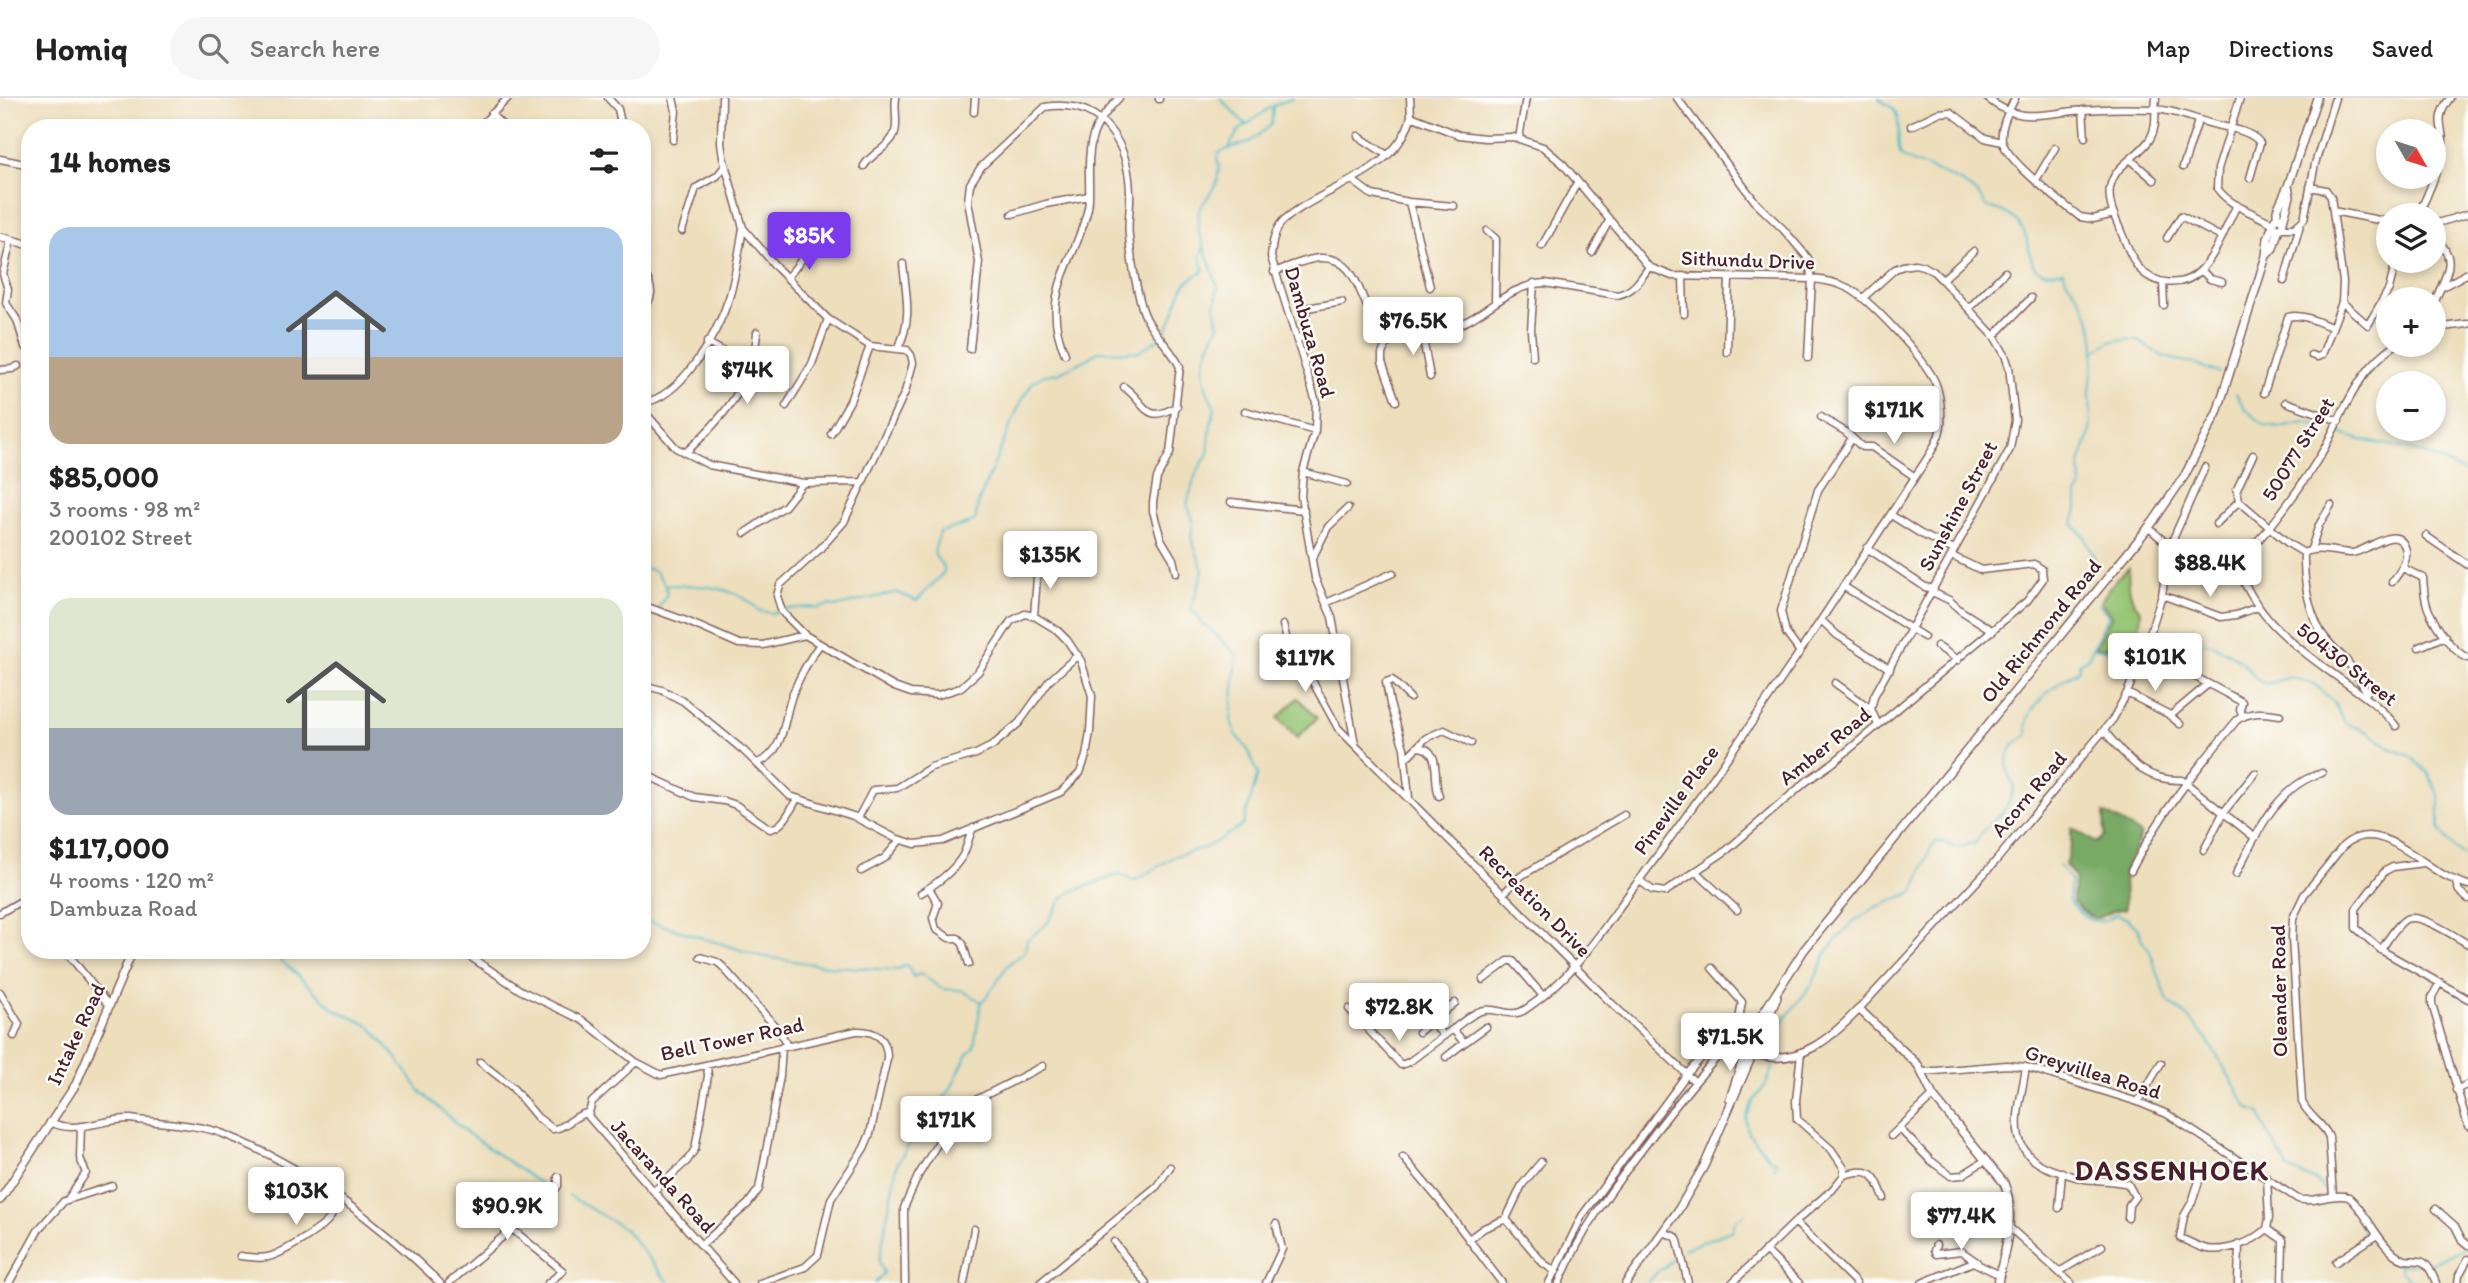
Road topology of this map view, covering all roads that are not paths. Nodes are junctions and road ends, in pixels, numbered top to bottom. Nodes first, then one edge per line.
1 (508, 98) edge
2 (608, 98) edge
3 (674, 98) edge
4 (722, 98) edge
5 (896, 98) edge
6 (975, 98) edge
7 (1119, 98) edge
8 (1410, 98) edge
9 (1526, 98) edge
10 (1677, 98) edge
11 (1987, 98) edge
12 (2015, 98) edge
13 (2156, 98) edge
14 (2240, 98) edge
15 (2318, 98) edge
16 (2335, 98) edge
17 (2450, 98) edge
18 (2154, 109) junction
19 (2009, 110) junction
20 (2083, 110) junction
21 (974, 112) dead end
22 (1104, 113) junction
23 (491, 114) junction
24 (1412, 116) junction
25 (486, 119) edge
26 (496, 119) edge
27 (620, 119) edge
28 (2198, 121) junction
29 (1911, 126) dead end
30 (2231, 128) junction
31 (1358, 136) dead end
32 (2085, 137) dead end
33 (1519, 138) junction
34 (673, 140) dead end
35 (2002, 142) junction
36 (2054, 148) dead end
37 (1387, 155) junction
38 (0, 159) edge
39 (2130, 159) junction
40 (21, 163) edge
41 (725, 166) junction
42 (864, 166) dead end
43 (2183, 167) dead end
44 (2250, 178) dead end
45 (1352, 180) junction
46 (2036, 180) junction
47 (2154, 180) dead end
48 (1577, 183) junction
49 (2310, 187) junction
50 (1089, 196) junction
51 (1409, 202) junction
52 (2423, 203) edge
53 (2237, 205) junction
54 (1454, 206) dead end
55 (2333, 211) junction
56 (1012, 214) dead end
57 (2114, 214) junction
58 (2468, 214) edge
59 (2376, 219) edge
60 (2446, 220) edge
61 (1609, 221) junction
62 (2278, 223) junction
63 (2297, 227) junction
64 (743, 228) junction
65 (682, 231) dead end
66 (1487, 231) dead end
67 (0, 237) edge
68 (2221, 237) junction
69 (2167, 238) dead end
70 (11, 240) junction
71 (21, 243) edge
72 (1542, 246) dead end
73 (810, 249) dead end
74 (1974, 251) dead end
75 (1592, 252) dead end
76 (2446, 253) edge
77 (903, 264) dead end
78 (1649, 267) junction
79 (2201, 270) junction
80 (1274, 272) junction
81 (2005, 272) dead end
82 (2393, 273) edge
83 (2468, 274) edge
84 (2, 276) edge
85 (1683, 276) junction
86 (787, 278) junction
87 (1728, 278) junction
88 (1812, 279) junction
89 (1942, 280) junction
90 (2284, 281) dead end
91 (2163, 282) junction
92 (2222, 282) dead end
93 (1534, 284) junction
94 (1430, 287) dead end
95 (2442, 287) joint
96 (1863, 298) junction
97 (2031, 298) dead end
98 (1342, 302) dead end
99 (1495, 302) junction
100 (2342, 302) junction
101 (2164, 305) dead end
102 (1969, 308) junction
103 (1684, 314) dead end
104 (828, 320) junction
105 (2468, 324) edge
106 (2446, 326) edge
107 (2331, 327) junction
108 (757, 332) dead end
109 (1422, 333) junction
110 (21, 334) edge
111 (1391, 334) junction
112 (1994, 336) junction
113 (1297, 340) junction
114 (708, 342) junction
115 (870, 346) junction
116 (898, 348) junction
117 (970, 349) dead end
118 (1727, 352) dead end
119 (1065, 354) dead end
120 (2311, 355) dead end
121 (1532, 357) dead end
122 (2383, 357) edge
123 (1808, 358) dead end
124 (18, 366) dead end
125 (749, 367) junction
126 (0, 370) edge
127 (1430, 377) dead end
128 (1124, 387) dead end
129 (2264, 393) dead end
130 (651, 401) edge
131 (1396, 401) dead end
132 (2286, 402) dead end
133 (786, 406) dead end
134 (1177, 406) junction
135 (1245, 411) dead end
136 (1821, 417) dead end
137 (651, 420) edge
138 (2339, 421) junction
139 (1315, 431) junction
140 (831, 434) dead end
141 (1852, 438) junction
142 (685, 453) junction
143 (2253, 455) dead end
144 (2204, 467) dead end
145 (1303, 472) junction
146 (1915, 477) junction
147 (862, 482) junction
148 (803, 484) junction
149 (1347, 484) dead end
150 (2239, 501) junction
151 (1231, 502) dead end
152 (2332, 505) dead end
153 (1348, 508) dead end
154 (1304, 510) junction
155 (1891, 515) junction
156 (2216, 524) dead end
157 (2148, 527) junction
158 (2269, 527) junction
159 (745, 533) dead end
160 (2426, 536) dead end
161 (2170, 547) junction
162 (1867, 548) junction
163 (2311, 549) junction
164 (1953, 553) junction
165 (2304, 553) junction
166 (2234, 558) junction
167 (1312, 563) junction
168 (1038, 564) dead end
169 (2468, 565) edge
170 (2403, 568) junction
171 (1176, 573) dead end
172 (1393, 573) dead end
173 (2392, 582) dead end
174 (1843, 586) junction
175 (1933, 590) junction
176 (2162, 595) junction
177 (1326, 603) junction
178 (2258, 607) junction
179 (651, 609) edge
180 (1034, 615) junction
181 (1821, 620) junction
182 (1283, 625) dead end
183 (1912, 629) junction
184 (1993, 631) junction
185 (805, 635) junction
186 (2445, 636) junction
187 (1924, 637) dead end
188 (820, 644) junction
189 (1937, 646) dead end
190 (2419, 647) dead end
191 (1800, 652) junction
192 (1078, 655) junction
193 (2468, 658) edge
194 (1958, 660) junction
195 (1890, 669) junction
196 (2190, 674) dead end
197 (1835, 683) dead end
198 (2207, 685) junction
199 (651, 687) edge
200 (2127, 693) junction
201 (2366, 693) junction
202 (1410, 698) dead end
203 (1871, 709) junction
204 (2280, 715) dead end
205 (2170, 716) junction
206 (2243, 717) junction
207 (2180, 724) dead end
208 (1878, 725) junction
209 (2396, 726) dead end
210 (2104, 731) junction
211 (1471, 743) dead end
212 (1355, 744) junction
213 (1417, 747) junction
214 (1405, 759) junction
215 (757, 763) junction
216 (2255, 773) dead end
217 (2322, 773) dead end
218 (651, 777) edge
219 (2186, 784) junction
220 (1439, 796) dead end
221 (797, 799) junction
222 (1409, 800) junction
223 (2222, 813) junction
224 (1624, 815) dead end
225 (858, 818) junction
226 (974, 828) junction
227 (2255, 838) junction
228 (900, 839) junction
229 (2204, 850) dead end
230 (2423, 863) junction
231 (861, 871) dead end
232 (1695, 871) junction
233 (2131, 871) dead end
234 (2236, 874) dead end
235 (1639, 880) junction
236 (2455, 880) junction
237 (2468, 885) edge
238 (929, 888) junction
239 (921, 893) dead end
240 (1504, 893) junction
241 (2468, 899) edge
242 (21, 901) edge
243 (1737, 910) dead end
244 (0, 913) edge
245 (2468, 944) edge
246 (2381, 950) junction
247 (700, 957) dead end
248 (72, 959) edge
249 (129, 959) edge
250 (474, 959) edge
251 (969, 964) dead end
252 (1577, 966) junction
253 (1712, 968) dead end
254 (1483, 980) dead end
255 (2440, 982) junction
256 (0, 992) edge
257 (1542, 996) junction
258 (2468, 999) edge
259 (1455, 1003) dead end
260 (109, 1006) junction
261 (1349, 1009) dead end
262 (1859, 1009) junction
263 (1431, 1022) junction
264 (1486, 1027) dead end
265 (1453, 1029) junction
266 (1419, 1032) dead end
267 (14, 1036) dead end
268 (1444, 1036) junction
269 (1736, 1036) junction
270 (1464, 1043) junction
271 (785, 1047) junction
272 (1751, 1048) junction
273 (1801, 1052) junction
274 (1446, 1057) dead end
275 (480, 1062) dead end
276 (636, 1062) junction
277 (2161, 1063) dead end
278 (708, 1065) junction
279 (1043, 1066) dead end
280 (2026, 1067) junction
281 (1923, 1072) junction
282 (1686, 1074) junction
283 (1694, 1081) junction
284 (2468, 1084) edge
285 (2456, 1090) junction
286 (1933, 1096) junction
287 (2138, 1102) junction
288 (587, 1113) junction
289 (50, 1122) junction
290 (81, 1126) junction
291 (2468, 1126) edge
292 (1899, 1128) junction
293 (1891, 1136) dead end
294 (1403, 1157) dead end
295 (1986, 1160) junction
296 (1541, 1162) dead end
297 (1170, 1167) dead end
298 (2062, 1172) junction
299 (1844, 1175) junction
300 (2201, 1175) dead end
301 (558, 1177) dead end
302 (2267, 1178) junction
303 (312, 1179) junction
304 (112, 1186) dead end
305 (654, 1191) junction
306 (467, 1192) dead end
307 (2333, 1196) junction
308 (1884, 1198) dead end
309 (68, 1199) junction
310 (0, 1200) edge
311 (2059, 1208) dead end
312 (2436, 1209) dead end
313 (2128, 1218) dead end
314 (1506, 1219) junction
315 (1795, 1222) junction
316 (1276, 1224) dead end
317 (2008, 1226) junction
318 (513, 1229) junction
319 (974, 1229) dead end
320 (2267, 1229) junction
321 (1662, 1232) junction
322 (2377, 1235) junction
323 (1469, 1239) junction
324 (1114, 1242) dead end
325 (2239, 1244) junction
326 (701, 1245) junction
327 (1936, 1245) dead end
328 (2468, 1245) edge
329 (2102, 1246) dead end
330 (1765, 1250) junction
331 (240, 1256) dead end
332 (2468, 1259) edge
333 (1976, 1262) junction
334 (2336, 1262) dead end
335 (1554, 1271) junction
336 (2059, 1272) junction
337 (1562, 1275) junction
338 (1999, 1279) edge
339 (9, 1283) edge
340 (440, 1283) edge
341 (449, 1283) edge
342 (548, 1283) edge
343 (734, 1283) edge
344 (760, 1283) edge
345 (905, 1283) edge
346 (964, 1283) edge
347 (1040, 1283) edge
348 (1146, 1283) edge
349 (1266, 1283) edge
350 (1502, 1283) edge
351 (1549, 1283) edge
352 (1559, 1283) edge
353 (1626, 1283) edge
354 (1688, 1283) edge
355 (1732, 1283) edge
356 (1799, 1283) edge
357 (1856, 1283) edge
358 (1922, 1283) edge
359 (2071, 1283) edge
360 (2238, 1283) edge
361 (2282, 1283) edge
362 (2436, 1283) edge
363 (2458, 1283) edge

1 - 23 street
2 - 27 street
3 - 34 street
4 - 41 street
5 - 42 street
6 - 21 street
7 - 22 street
8 - 24 street
9 - 33 street
10 - 88 street
11 - 19 street
12 - 19 street
13 - 18 street
14 - 30 street
15 - 62 street, Old Richmond Road
16 - 49 street
17 - 52 street
18 - 20 street
18 - 28 street
18 - 39 street
19 - 20 street
19 - 35 street
20 - 32 street
22 - 50 street
22 - 117 street
22 - 134 street
23 - 25 street
23 - 26 street
24 - 33 street, Sithundu Drive
24 - 37 street, Dambuza Road
28 - 30 street
28 - 43 street
29 - 35 street
30 - 44 street
30 - 53 street
31 - 37 street
33 - 48 street, Sithundu Drive
35 - 46 street
36 - 46 street
37 - 45 street, Dambuza Road
38 - 40 street
39 - 47 street
39 - 57 street
41 - 64 street
41 - 65 street
45 - 51 street
45 - 80 street, Dambuza Road
46 - 57 street
48 - 61 street, Sithundu Drive
48 - 72 street
49 - 55 street
49 - 63 street
50 - 56 street
50 - 119 street
51 - 54 street
51 - 94 street
53 - 62 street
53 - 68 street
55 - 59 street
55 - 100 street
57 - 91 street
58 - 60 street
61 - 75 street
61 - 78 street, Sithundu Drive
62 - 63 street
62 - 157 street, Old Richmond Road
63 - 90 street
64 - 86 street
64 - 114 street
66 - 99 street
67 - 70 street
68 - 69 street
68 - 79 street
70 - 71 street
70 - 84 street
73 - 86 street
74 - 89 street
76 - 95 street
77 - 116 street
78 - 85 street, Sithundu Drive
78 - 93 street
79 - 91 street
79 - 92 street
80 - 111 street
80 - 113 street, Dambuza Road
81 - 102 street
82 - 100 street
83 - 95 street
84 - 110 street
85 - 87 street, Sithundu Drive
85 - 103 street
86 - 104 street
87 - 88 street, Sithundu Drive
87 - 118 street
88 - 96 street, Sithundu Drive
88 - 123 street
89 - 96 street, Sunshine Street
89 - 102 street, Sunshine Street
91 - 101 street
93 - 99 street
93 - 121 street
96 - 146 street, Sithundu Drive
97 - 112 street
98 - 113 street
99 - 109 street
100 - 107 street
102 - 112 street, Sunshine Street
104 - 115 street
104 - 133 street
105 - 106 street
107 - 120 street
107 - 129 street
108 - 125 street
109 - 111 street
109 - 127 street
111 - 131 street
112 - 164 street, Sunshine Street
113 - 139 street, Dambuza Road
114 - 125 street
114 - 130 street
115 - 116 street
115 - 140 street
116 - 147 street
122 - 138 street, 50077 Street
124 - 126 street
125 - 142 street
128 - 134 street
132 - 138 street
134 - 171 street
135 - 139 street
136 - 141 street
137 - 142 street
138 - 158 street, 50077 Street
139 - 145 street, Dambuza Road
141 - 146 street
141 - 191 street
142 - 148 street
143 - 150 street
144 - 161 street, Acorn Road
145 - 149 street
145 - 154 street, Dambuza Road
146 - 155 street, Sithundu Drive
147 - 148 street
147 - 185 street
148 - 159 street
150 - 156 street
150 - 158 street
151 - 154 street
152 - 163 street
153 - 167 street
154 - 167 street, Dambuza Road
155 - 162 street, Sithundu Drive
155 - 164 street
157 - 161 street
157 - 272 street, Old Richmond Road
158 - 165 street
158 - 166 street, 50077 Street
160 - 169 street
161 - 166 street
161 - 176 street, Acorn Road
162 - 174 street, Sithundu Drive
162 - 175 street
163 - 165 street
163 - 170 street
164 - 175 street, Sunshine Street
164 - 184 street, Amber Road
165 - 201 street
166 - 178 street, 50430 Street
167 - 177 street, Dambuza Road
168 - 180 street
170 - 173 street
170 - 186 street
172 - 177 street
174 - 181 street, Sithundu Drive
174 - 183 street
175 - 183 street, Sunshine Street
175 - 184 street
176 - 178 street
176 - 200 street, Acorn Road
177 - 212 street, Dambuza Road
178 - 201 street, 50430 Street
179 - 185 street
180 - 188 street
180 - 192 street
181 - 191 street, Sithundu Drive
181 - 195 street
182 - 212 street, Recreation Drive
183 - 187 street
183 - 195 street, Sunshine Street
184 - 194 street, Amber Road
185 - 188 street
186 - 190 street
186 - 193 street
188 - 215 street
189 - 194 street
191 - 235 street, Pineville Place
192 - 225 street
192 - 226 street
194 - 208 street, Amber Road
195 - 203 street, Sunshine Street
196 - 198 street
197 - 203 street
198 - 205 street
198 - 206 street
199 - 215 street
200 - 205 street
200 - 210 street, Acorn Road
201 - 209 street, 50430 Street
202 - 214 street
203 - 208 street
204 - 206 street
205 - 207 street
206 - 219 street
208 - 232 street, Amber Road
210 - 219 street
210 - 262 street, Acorn Road
211 - 213 street
212 - 222 street, Recreation Drive
213 - 214 street
213 - 220 street
214 - 222 street
215 - 221 street
216 - 223 street
217 - 227 street
218 - 221 street
219 - 223 street
219 - 233 street
221 - 225 street
222 - 240 street, Recreation Drive
223 - 227 street
223 - 229 street
224 - 240 street
225 - 228 street
226 - 228 street
226 - 238 street
227 - 234 street
228 - 231 street
230 - 236 street, Oleander Road
230 - 246 street
230 - 307 street, Oleander Road
232 - 235 street, Amber Road
232 - 243 street
235 - 252 street, Pineville Place
236 - 237 street, Oleander Road
236 - 241 street
238 - 239 street
238 - 251 street
240 - 252 street, Recreation Drive
242 - 244 street
245 - 246 street
246 - 255 street
247 - 271 street
248 - 260 street
249 - 260 street, Intake Road
250 - 276 street, Bell Tower Road
252 - 257 street, Pineville Place
252 - 282 street, Recreation Drive
253 - 269 street
254 - 257 street
255 - 258 street
255 - 285 street
256 - 267 street
257 - 265 street, Pineville Place
259 - 263 street
260 - 289 street, Intake Road
261 - 268 street, Pineville Place
262 - 273 street, Acorn Road
262 - 281 street
263 - 266 street
263 - 268 street
264 - 270 street
265 - 268 street, Pineville Place
265 - 270 street
269 - 272 street
269 - 282 street
270 - 274 street
271 - 278 street, Bell Tower Road
271 - 326 street
271 - 344 street, Bell Tower Road
272 - 273 street, Acorn Road
272 - 283 street
272 - 321 street, Old Richmond Road
273 - 299 street
275 - 288 street
276 - 278 street, Bell Tower Road
276 - 288 street, Jacaranda Road
277 - 287 street
278 - 305 street
279 - 345 street
280 - 281 street, Greyvillea Road
280 - 287 street, Greyvillea Road
280 - 298 street
281 - 286 street
282 - 283 street, Recreation Drive
282 - 335 street
283 - 337 street
284 - 285 street
285 - 291 street
286 - 292 street
286 - 295 street
287 - 302 street, Greyvillea Road
288 - 305 street, Jacaranda Road
289 - 290 street
289 - 310 street, Intake Road
290 - 303 street
290 - 309 street
292 - 293 street
292 - 295 street
294 - 323 street
295 - 317 street
296 - 314 street
297 - 347 street
298 - 311 street
298 - 313 street
299 - 308 street
299 - 315 street
300 - 325 street
301 - 318 street
302 - 307 street, Greyvillea Road
302 - 320 street
303 - 331 street
303 - 340 street
304 - 309 street
305 - 326 street, Jacaranda Road
306 - 318 street
307 - 322 street
309 - 339 street
312 - 328 street
314 - 323 street
314 - 335 street
315 - 330 street
315 - 357 street
316 - 349 street
317 - 336 street
317 - 338 street
318 - 341 street
318 - 342 street
319 - 346 street
320 - 325 street
320 - 361 street
321 - 353 street, Old Richmond Road
321 - 354 street
322 - 334 street
322 - 362 street
323 - 350 street
324 - 348 street
325 - 360 street
326 - 343 street, Jacaranda Road
327 - 333 street
329 - 336 street
330 - 355 street
330 - 356 street
332 - 363 street
333 - 338 street
333 - 358 street
335 - 337 street
335 - 351 street
336 - 359 street
337 - 352 street

